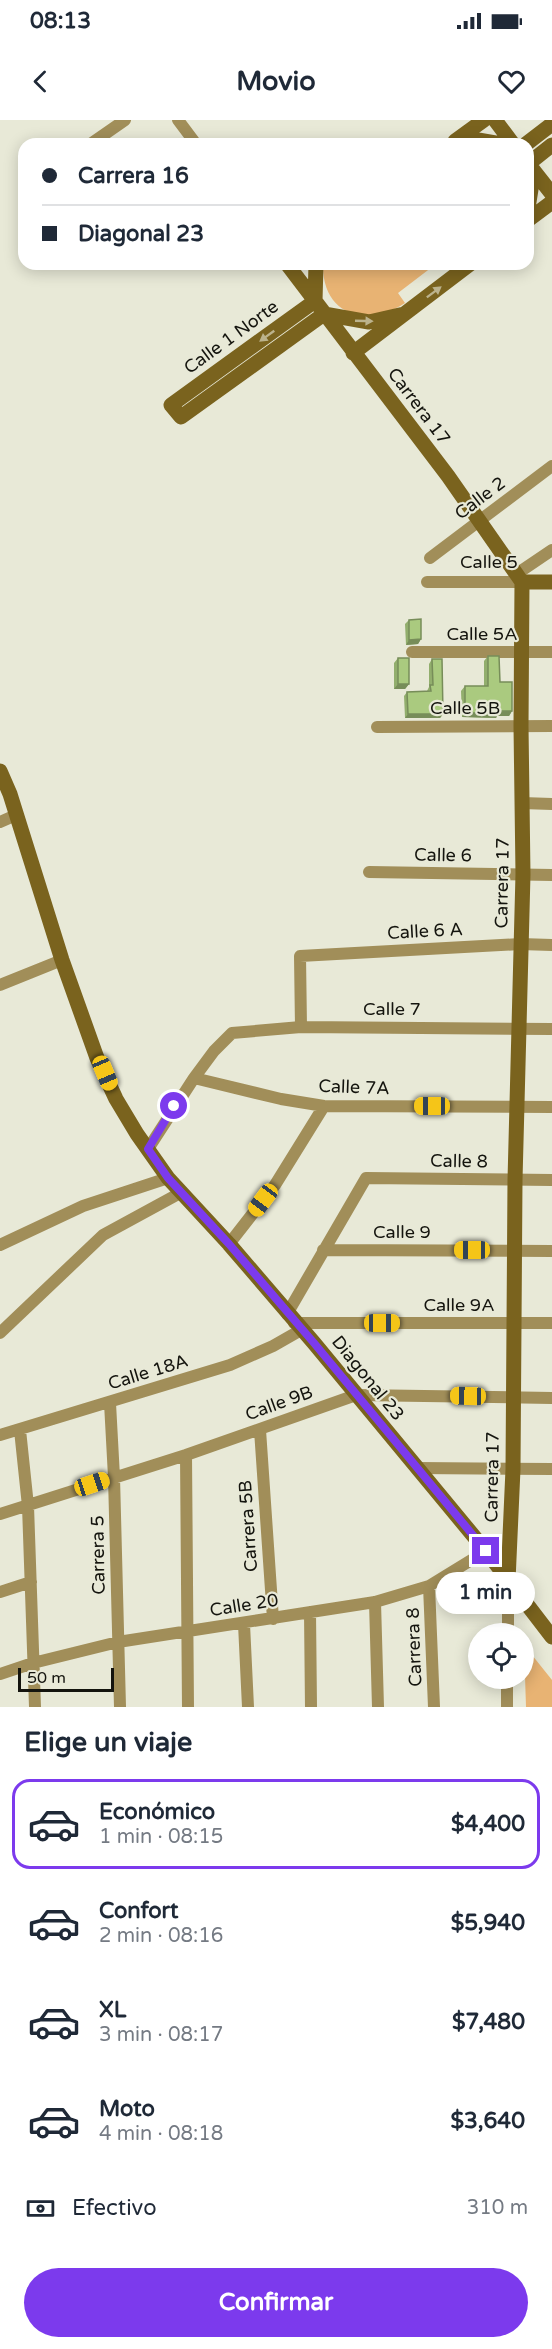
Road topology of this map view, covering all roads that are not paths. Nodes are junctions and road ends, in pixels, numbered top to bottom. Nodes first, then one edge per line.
1 (125, 120) edge
2 (178, 120) edge
3 (484, 120) edge
4 (495, 120) edge
5 (552, 124) edge
6 (99, 138) edge
7 (192, 138) edge
8 (460, 138) edge
9 (508, 138) edge
10 (534, 138) edge
11 (552, 145) edge
12 (534, 158) edge
13 (534, 171) edge
14 (552, 194) edge
15 (552, 202) edge
16 (534, 216) edge
17 (290, 270) edge
18 (316, 270) edge
19 (462, 270) edge
20 (319, 308) junction
21 (404, 314) junction
22 (354, 353) junction
23 (176, 411) dead end
24 (552, 466) edge
25 (480, 520) junction
26 (552, 550) edge
27 (430, 558) dead end
28 (520, 578) junction
29 (427, 582) dead end
30 (552, 582) edge
31 (412, 652) dead end
32 (522, 652) junction
33 (552, 652) edge
34 (521, 726) junction
35 (552, 726) edge
36 (377, 727) dead end
37 (0, 771) edge
38 (522, 803) junction
39 (552, 804) edge
40 (16, 815) junction
41 (0, 822) edge
42 (369, 872) dead end
43 (523, 874) junction
44 (552, 875) edge
45 (520, 944) junction
46 (552, 945) edge
47 (62, 960) junction
48 (0, 985) edge
49 (301, 1027) junction
50 (519, 1028) junction
51 (552, 1029) edge
52 (194, 1078) junction
53 (324, 1106) junction
54 (518, 1107) junction
55 (552, 1107) edge
56 (148, 1149) junction
57 (168, 1178) junction
58 (515, 1180) junction
59 (552, 1180) edge
60 (182, 1192) junction
61 (229, 1244) junction
62 (0, 1245) edge
63 (323, 1250) junction
64 (515, 1250) junction
65 (552, 1251) edge
66 (294, 1322) junction
67 (514, 1323) junction
68 (552, 1323) edge
69 (0, 1333) edge
70 (356, 1395) junction
71 (513, 1397) junction
72 (552, 1398) edge
73 (110, 1403) junction
74 (20, 1430) junction
75 (260, 1430) junction
76 (0, 1436) edge
77 (186, 1455) junction
78 (417, 1468) junction
79 (513, 1469) junction
80 (552, 1469) edge
81 (114, 1477) junction
82 (28, 1506) junction
83 (0, 1514) edge
84 (486, 1551) junction
85 (31, 1581) junction
86 (508, 1581) junction
87 (429, 1586) junction
88 (0, 1592) edge
89 (375, 1602) junction
90 (310, 1612) junction
91 (273, 1619) junction
92 (508, 1623) edge
93 (244, 1624) junction
94 (186, 1631) junction
95 (552, 1637) edge
96 (118, 1642) junction
97 (33, 1663) junction
98 (0, 1674) edge
99 (507, 1689) edge
100 (35, 1707) edge
101 (120, 1707) edge
102 (188, 1707) edge
103 (248, 1707) edge
104 (311, 1707) edge
105 (378, 1707) edge
106 (434, 1707) edge
107 (507, 1707) edge

1 - 6 street
2 - 7 street
3 - 8 street
4 - 9 street
5 - 10 street
11 - 12 street
13 - 14 street
15 - 16 street
17 - 20 street, Carrera 17
18 - 20 street
21 -> 19 street
20 -> 21 street
20 - 22 street, Carrera 17
20 - 23 street
21 - 22 street
22 - 25 street, Carrera 17
24 - 25 street, Calle 2
25 - 27 street, Calle 2
25 - 28 street, Carrera 17
26 - 28 street
28 - 29 street, Calle 5
28 - 30 street, Calle 5
28 - 32 street, Carrera 17
31 - 32 street, Calle 5A
32 - 33 street, Calle 5A
32 - 34 street, Carrera 17
34 - 35 street, Calle 5B
34 - 36 street, Calle 5B
34 - 38 street, Carrera 17
37 - 40 street, Diagonal 23
38 - 39 street
38 - 43 street, Carrera 17
40 - 41 street
40 - 47 street, Diagonal 23
42 - 43 street, Calle 6
43 - 44 street, Calle 6
43 - 45 street, Carrera 17
45 - 46 street, Calle 6 A
45 - 49 street, Calle 6 A
45 - 50 street, Carrera 17
47 - 48 street
47 - 56 street, Diagonal 23
49 - 50 street, Calle 7
49 - 52 street, Calle 7
50 - 51 street, Calle 7
50 - 54 street, Carrera 17
52 - 53 street, Calle 7A
52 - 56 street
53 - 54 street, Calle 7A
53 - 61 street
54 - 55 street, Calle 7A
54 - 58 street, Carrera 17
56 - 57 street, Diagonal 23
57 - 60 street, Diagonal 23
57 - 62 street
58 - 59 street, Calle 8
58 - 63 street, Calle 8
58 - 64 street, Carrera 17
60 - 61 street, Diagonal 23
60 - 69 street
61 - 66 street, Diagonal 23
63 - 64 street, Calle 9
63 - 66 street
64 - 65 street, Calle 9
64 - 67 street, Carrera 17
66 - 67 street, Calle 9A
66 - 70 street, Diagonal 23
66 - 73 street, Calle 18A
67 - 68 street, Calle 9A
67 - 71 street, Carrera 17
70 - 71 street, Calle 9B
70 - 75 street, Calle 9B
70 - 78 street, Diagonal 23
71 - 72 street, Calle 9B
71 - 79 street, Carrera 17
73 - 74 street, Calle 18A
73 - 81 street, Carrera 5
74 - 76 street, Calle 18A
74 - 82 street
75 - 77 street, Calle 9B
75 - 91 street, Carrera 5B
77 - 81 street, Calle 9B
77 - 94 street
78 - 79 street
78 - 84 street, Diagonal 23
79 - 80 street
79 - 86 street, Carrera 17
81 - 82 street, Calle 9B
81 - 96 street, Carrera 5
82 - 83 street, Calle 9B
82 - 85 street
84 - 86 street, Diagonal 23
84 - 87 street, Calle 20
85 - 88 street
85 - 97 street
86 - 92 street
86 - 95 street, Diagonal 23
87 - 89 street, Calle 20
87 - 106 street, Carrera 8
89 - 90 street, Calle 20
89 - 105 street
90 - 91 street, Calle 20
90 - 104 street
91 - 93 street, Calle 20
93 - 94 street, Calle 20
93 - 103 street
94 - 96 street, Calle 20
94 - 102 street
96 - 97 street, Calle 20
96 - 101 street, Carrera 5
97 - 98 street, Calle 20
97 - 100 street
99 - 107 street

